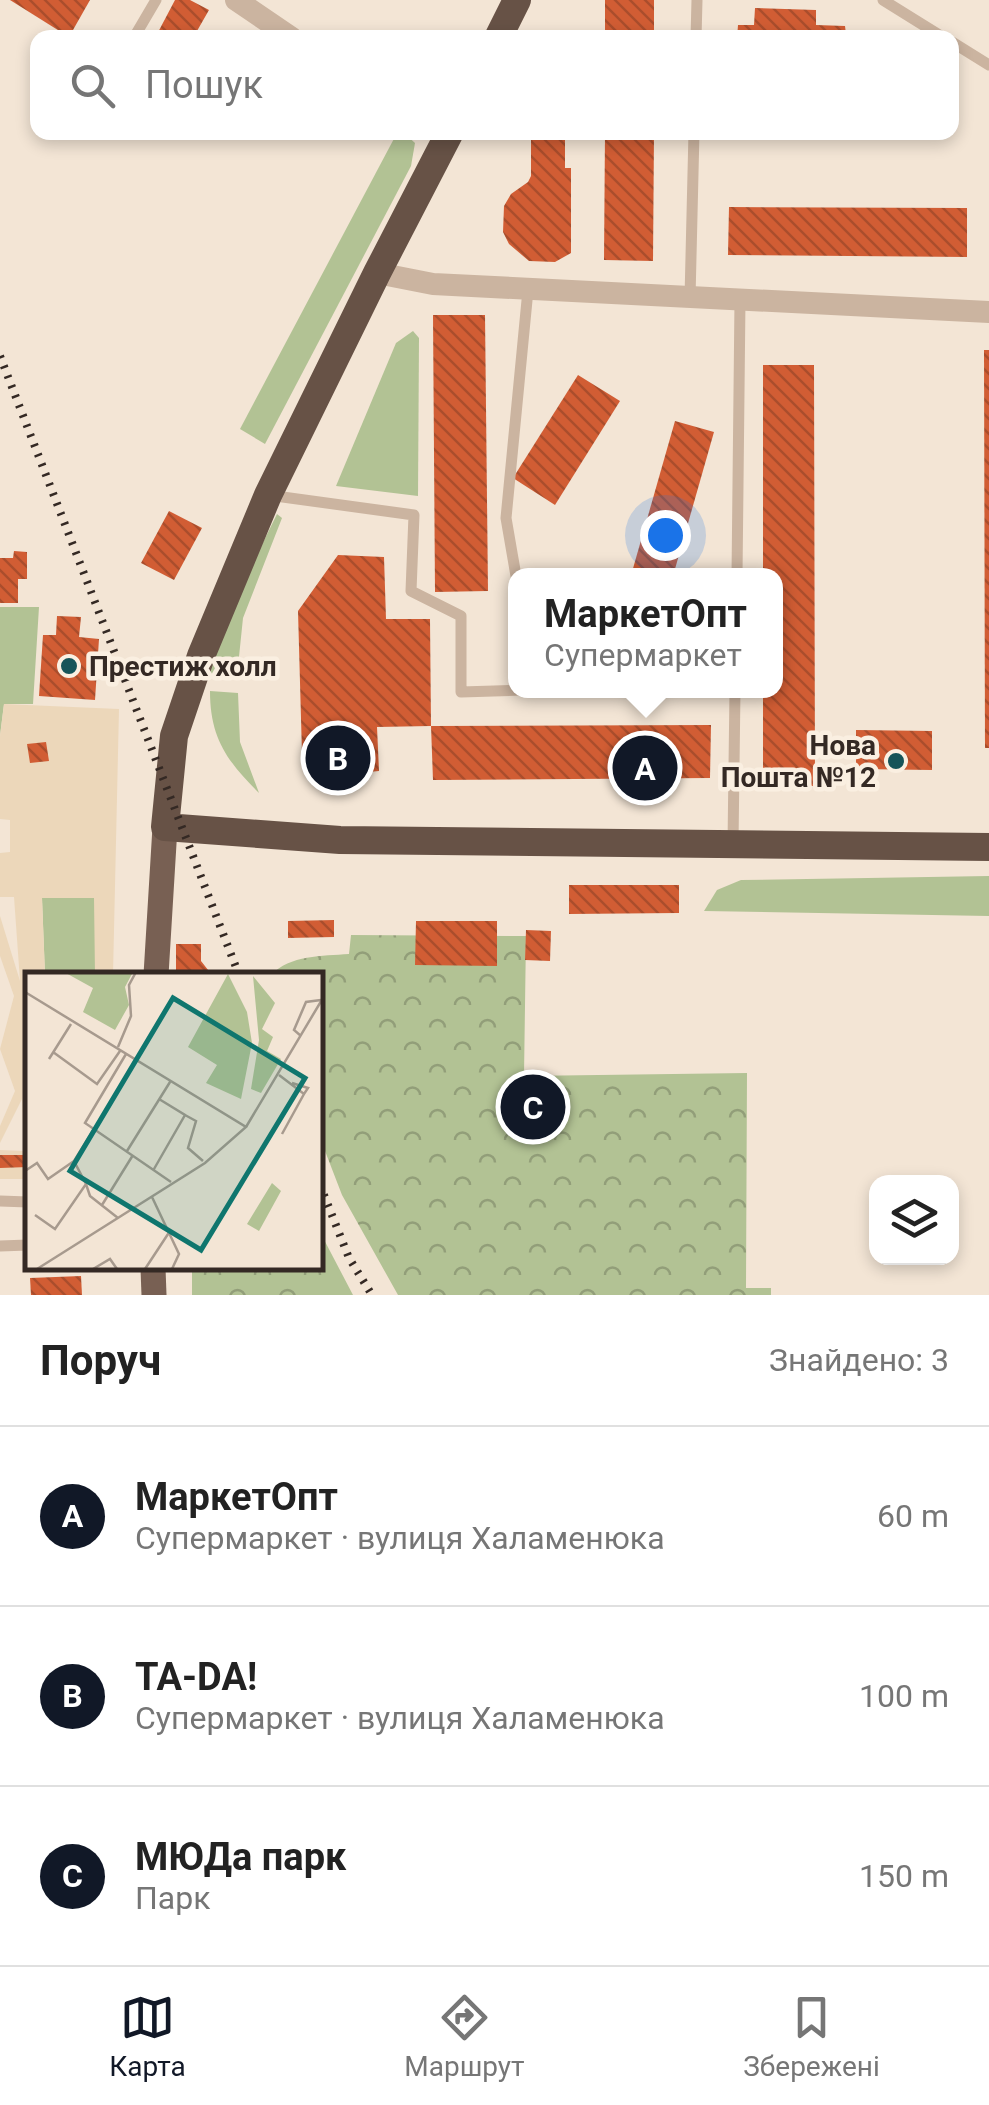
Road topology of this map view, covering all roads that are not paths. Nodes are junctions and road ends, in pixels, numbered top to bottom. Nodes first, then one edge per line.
1 (156, 0) edge
2 (517, 0) edge
3 (697, 0) edge
4 (883, 0) edge
5 (238, 1) edge
6 (138, 30) edge
7 (280, 30) edge
8 (502, 30) edge
9 (696, 30) edge
10 (931, 30) edge
11 (959, 46) edge
12 (989, 65) edge
13 (446, 140) edge
14 (694, 140) edge
15 (376, 272) junction
16 (528, 290) junction
17 (690, 298) junction
18 (740, 300) junction
19 (989, 312) edge
20 (268, 495) junction
21 (515, 568) edge
22 (737, 568) edge
23 (508, 690) edge
24 (735, 698) edge
25 (164, 826) junction
26 (733, 844) junction
27 (989, 847) edge
28 (156, 972) edge
29 (25, 1245) edge
30 (0, 1246) edge
31 (153, 1270) edge
32 (154, 1295) edge

1 - 6 lane
2 - 8 highway
3 - 9 lane
4 - 10 lane
5 - 7 street
11 - 12 lane
13 - 15 highway
14 - 17 lane
15 - 16 street
15 - 20 highway
16 - 17 street
16 - 21 lane
17 - 18 street
18 - 19 street
18 - 22 lane
20 - 23 lane
20 - 25 highway
24 - 26 lane
25 - 26 highway
25 - 28 main road
26 - 27 highway
29 - 30 lane
31 - 32 main road

